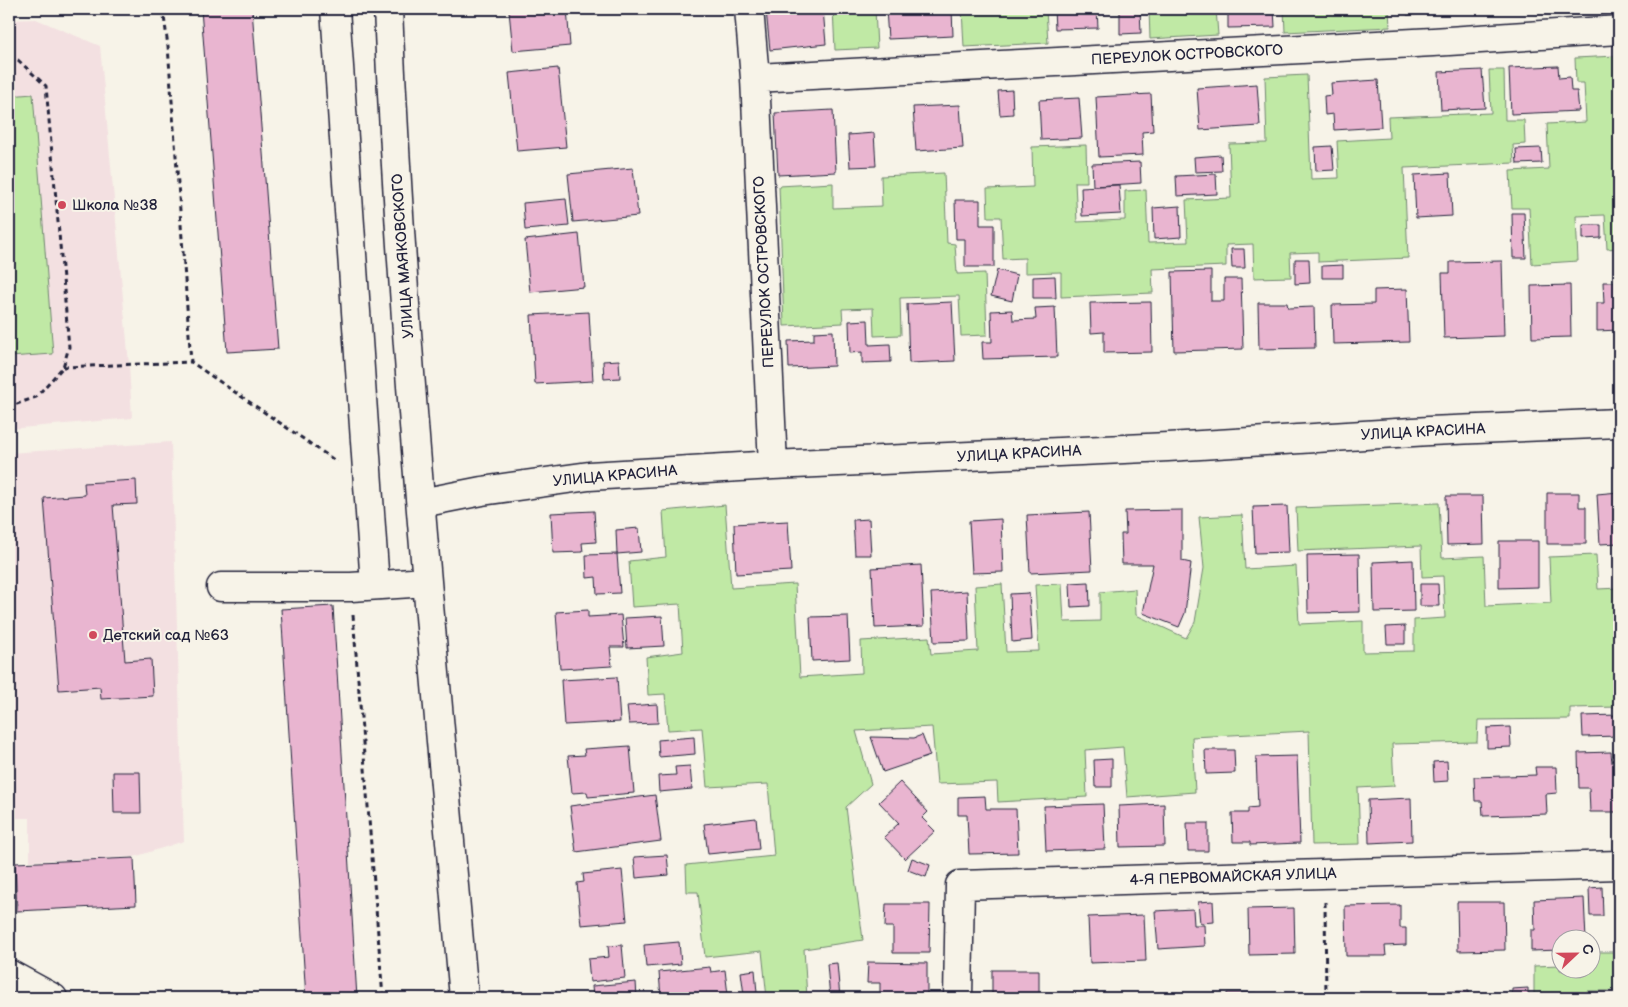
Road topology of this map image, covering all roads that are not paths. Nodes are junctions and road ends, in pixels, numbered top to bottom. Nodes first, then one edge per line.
1 (335, 9) edge
2 (388, 9) edge
3 (749, 9) edge
4 (1619, 30) edge
5 (755, 78) junction
6 (1619, 423) edge
7 (773, 465) junction
8 (421, 504) junction
9 (427, 582) junction
10 (363, 586) junction
11 (221, 587) dead end
12 (1619, 865) edge
13 (9, 974) edge
14 (53, 998) edge
15 (464, 998) edge
16 (958, 998) edge

1 - 10 street
2 - 8 street, УЛИЦА МАЯКОВСКОГО
3 - 5 street, ПЕРЕУЛОК ОСТРОВСКОГО
4 - 5 street, ПЕРЕУЛОК ОСТРОВСКОГО
5 - 7 street, ПЕРЕУЛОК ОСТРОВСКОГО
6 - 7 street, УЛИЦА КРАСИНА
7 - 8 street, УЛИЦА КРАСИНА
8 - 9 street, УЛИЦА МАЯКОВСКОГО
9 - 10 street
9 - 15 street, УЛИЦА МАЯКОВСКОГО
10 - 11 street
12 - 16 street, 4-Я ПЕРВОМАЙСКАЯ УЛИЦА
13 - 14 street

